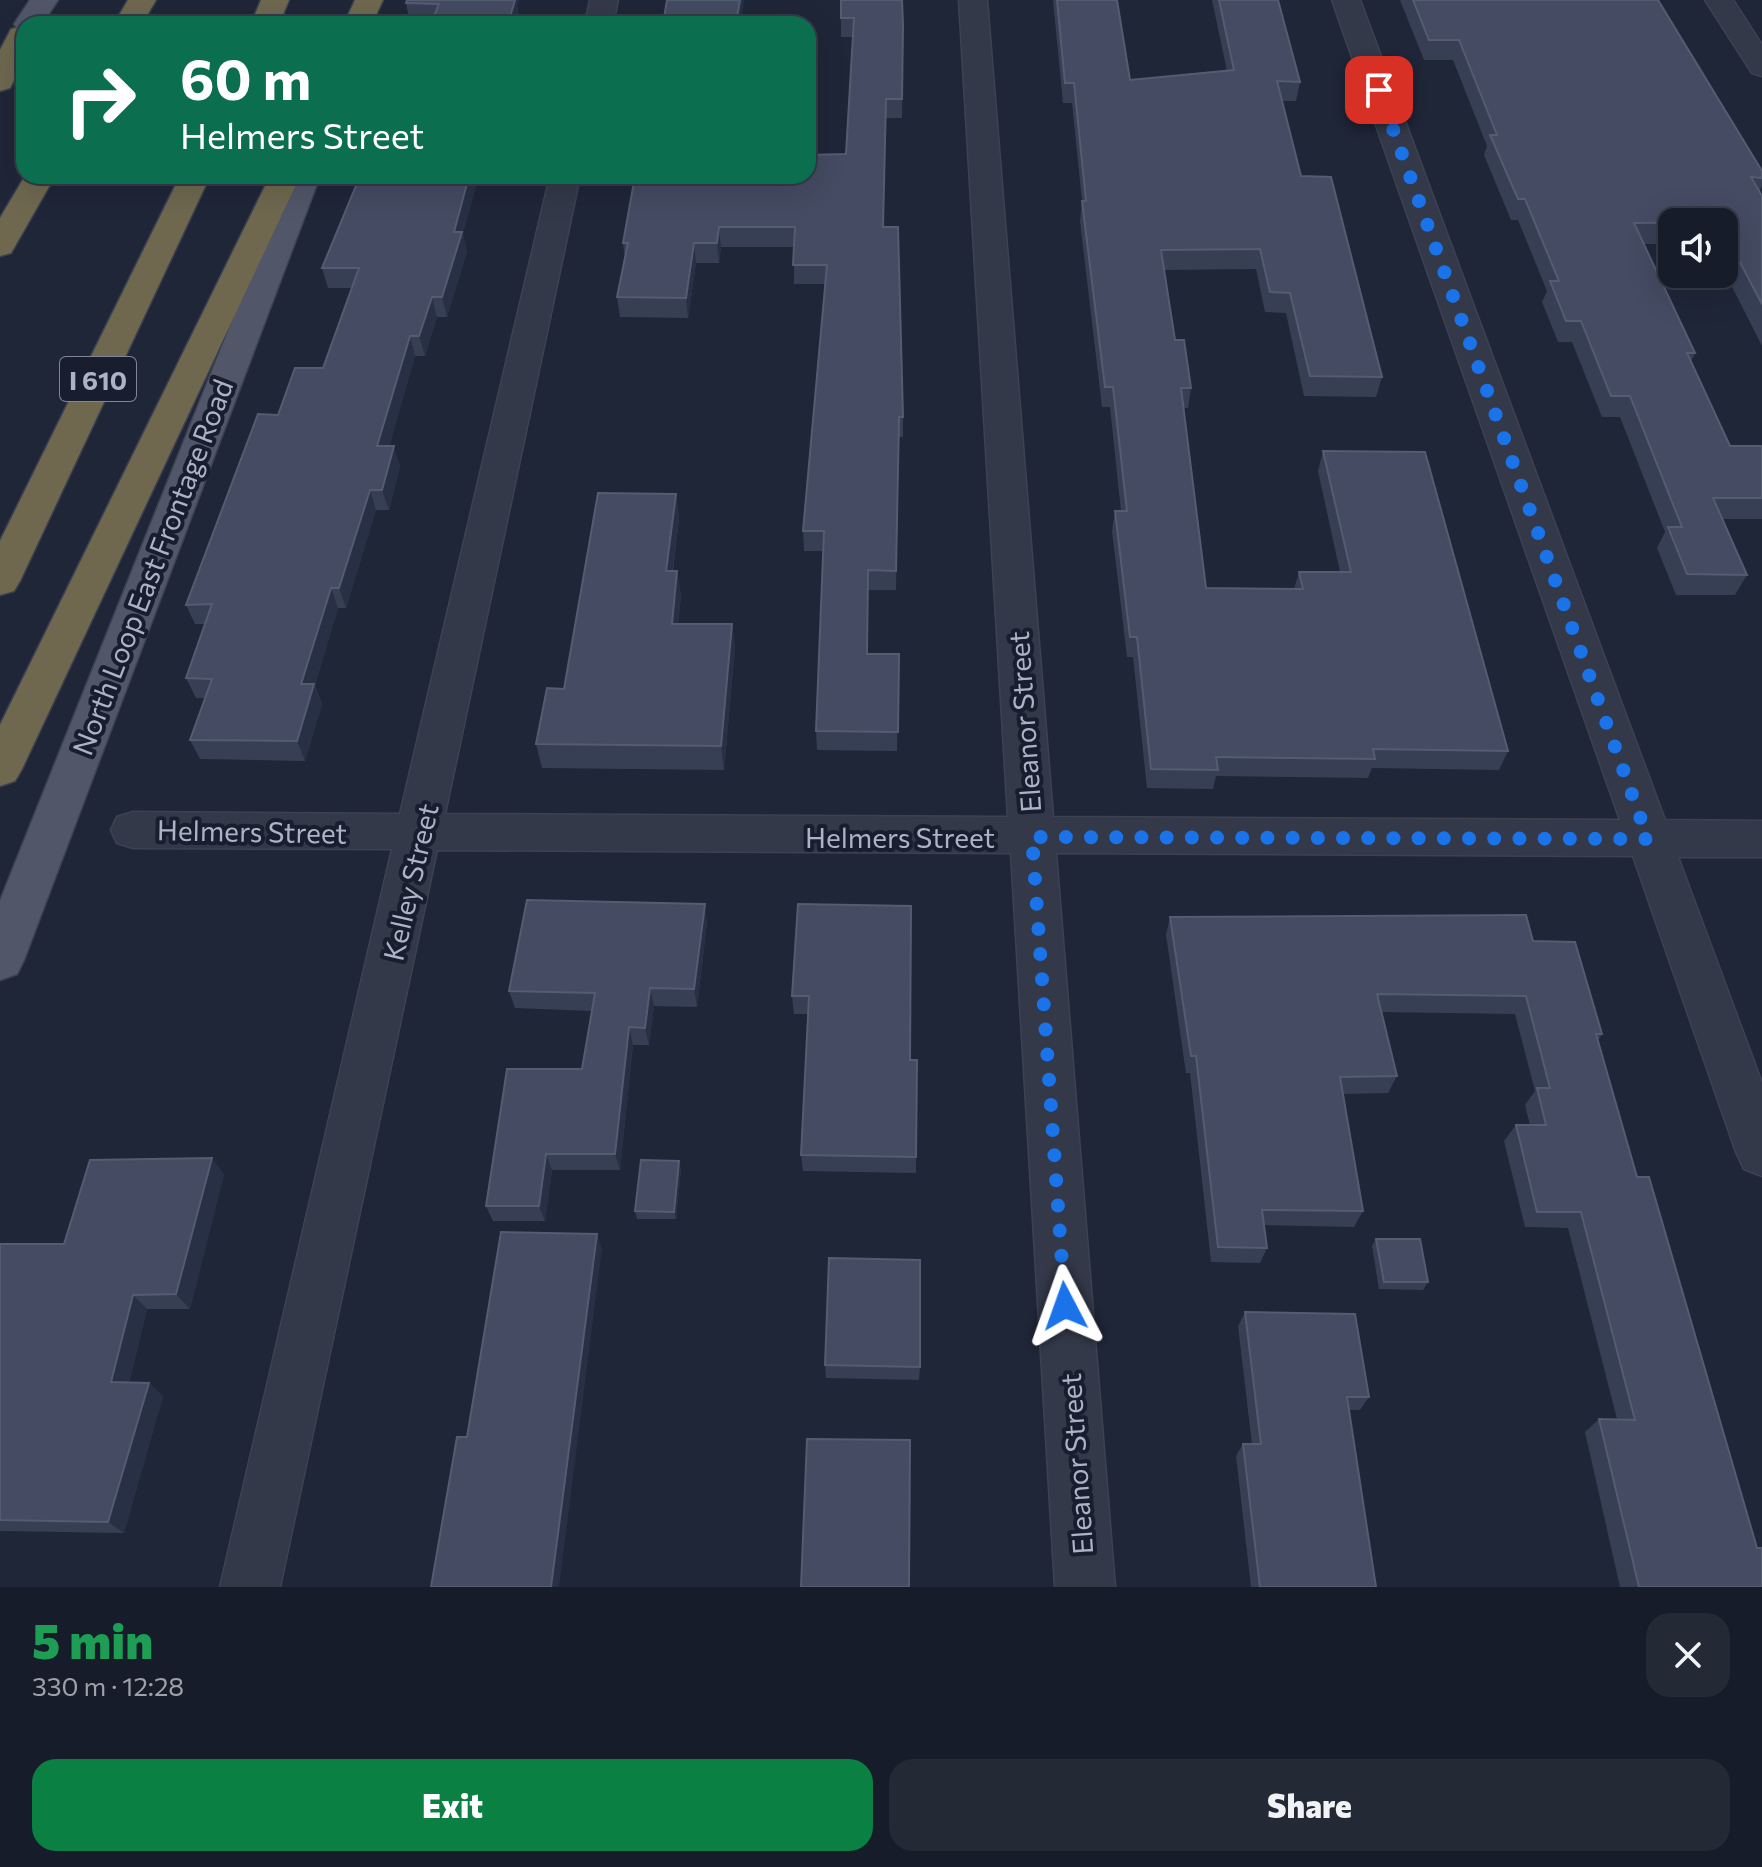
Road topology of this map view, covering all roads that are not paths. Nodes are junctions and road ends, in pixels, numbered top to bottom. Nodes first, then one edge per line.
1 (973, 0) edge
2 (1346, 0) edge
3 (1719, 0) edge
4 (16, 44) edge
5 (16, 49) edge
6 (1762, 67) edge
7 (0, 68) edge
8 (0, 82) edge
9 (35, 184) edge
10 (191, 184) edge
11 (281, 184) edge
12 (302, 184) edge
13 (563, 184) edge
14 (0, 246) edge
15 (0, 581) edge
16 (0, 769) edge
17 (133, 830) dead end
18 (421, 833) junction
19 (1032, 837) junction
20 (1648, 839) junction
21 (1762, 839) edge
22 (0, 960) edge
23 (1762, 1152) edge
24 (250, 1587) edge
25 (1085, 1587) edge

1 - 19 street, Eleanor Street
2 - 20 street
3 - 6 street
4 - 7 main road
5 - 8 highway
9 - 14 highway
10 - 15 highway, I 610
11 - 16 highway
12 - 22 main road, North Loop East Frontage Road
13 - 18 street, Kelley Street
17 - 18 street, Helmers Street
18 - 19 street, Helmers Street
18 - 24 street, Kelley Street
19 - 20 street, Helmers Street
19 - 25 street, Eleanor Street
20 - 21 street, Helmers Street
20 - 23 street

